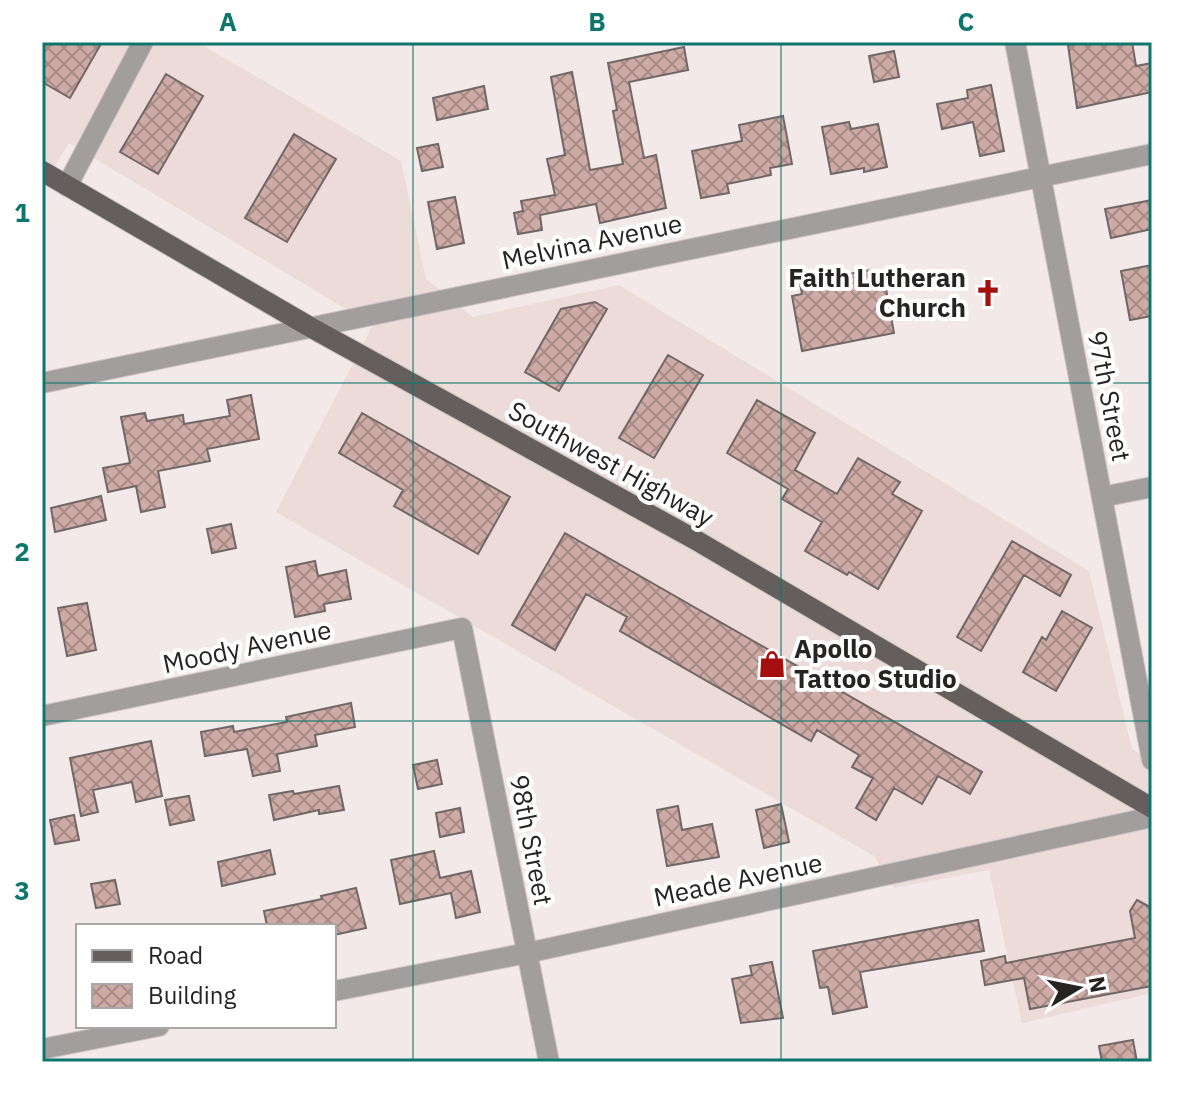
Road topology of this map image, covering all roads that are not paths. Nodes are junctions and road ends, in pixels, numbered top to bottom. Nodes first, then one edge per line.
1 (143, 42) edge
2 (1015, 42) edge
3 (1152, 154) edge
4 (42, 171) edge
5 (1041, 177) junction
6 (67, 186) junction
7 (310, 327) junction
8 (42, 383) edge
9 (1152, 487) edge
10 (1102, 497) junction
11 (462, 628) joint
12 (42, 716) edge
13 (1152, 760) edge
14 (1152, 808) edge
15 (1152, 817) edge
16 (527, 953) junction
17 (336, 991) edge
18 (149, 1028) edge
19 (42, 1049) edge
20 (549, 1062) edge

1 - 6 street
2 - 5 street, 97th Street
3 - 5 street, Melvina Avenue
4 - 6 main road, Southwest Highway
5 - 7 street, Melvina Avenue
5 - 10 street, 97th Street
6 - 7 main road, Southwest Highway
7 - 8 street, Melvina Avenue
7 - 14 main road, Southwest Highway
9 - 10 street
10 - 13 street, 97th Street
11 - 12 street, Moody Avenue
11 - 16 street, 98th Street
15 - 16 street, Meade Avenue
16 - 17 street, Meade Avenue
16 - 20 street, 98th Street
18 - 19 street

